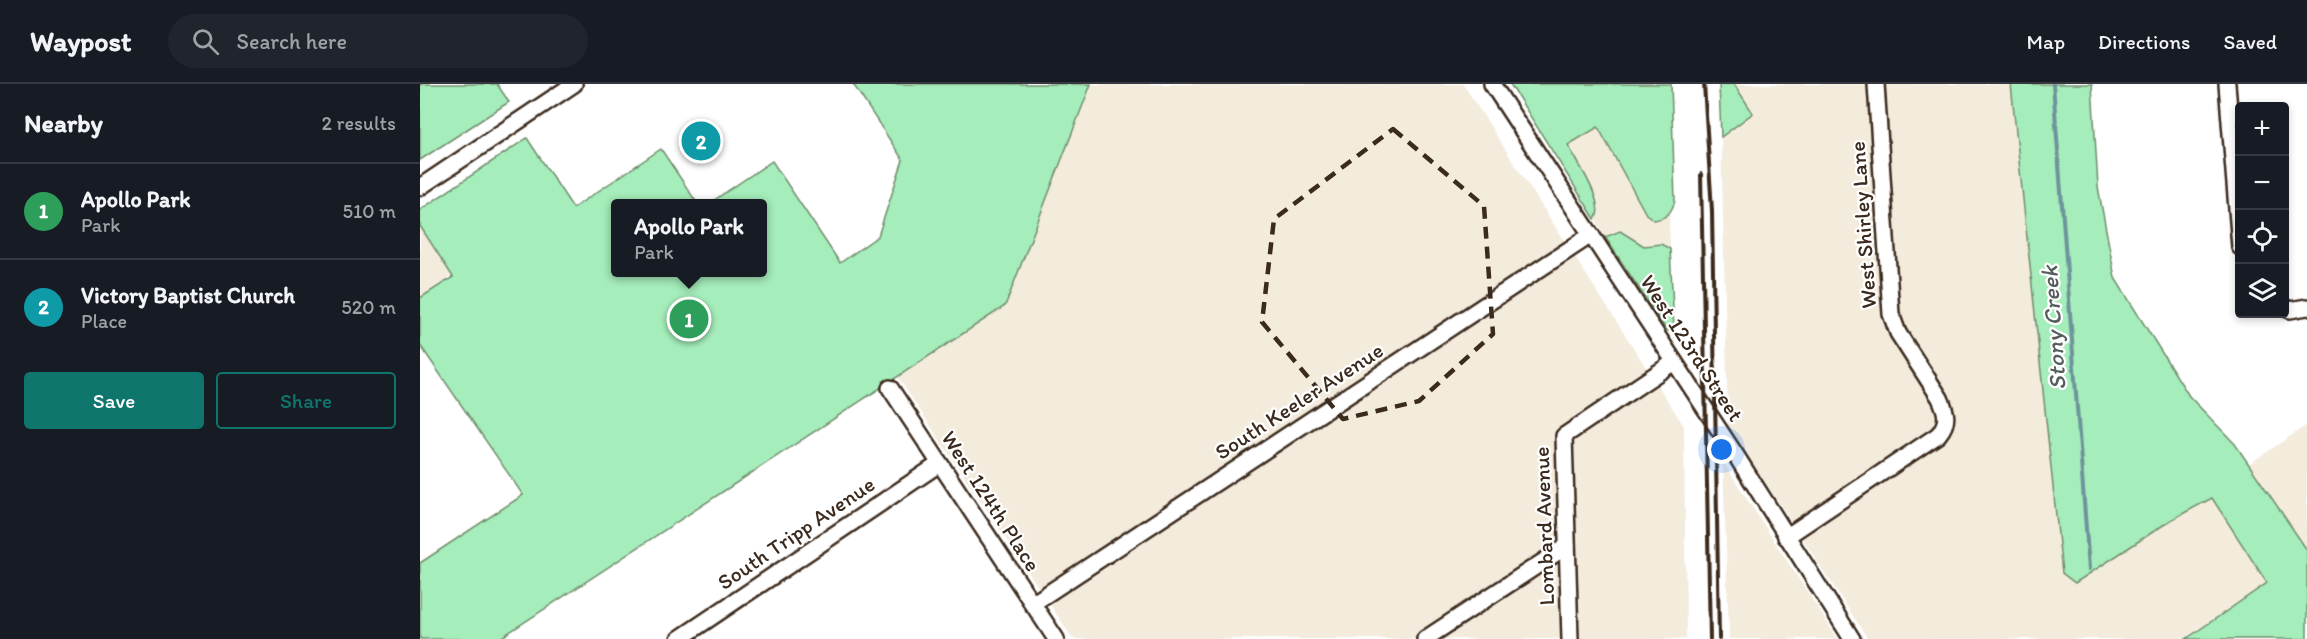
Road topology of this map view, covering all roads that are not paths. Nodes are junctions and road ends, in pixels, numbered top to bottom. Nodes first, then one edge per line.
1 (574, 84) edge
2 (1492, 84) edge
3 (1876, 84) edge
4 (2227, 84) edge
5 (420, 187) edge
6 (2236, 210) edge
7 (1591, 235) junction
8 (2307, 307) edge
9 (2289, 310) edge
10 (1674, 362) junction
11 (890, 388) dead end
12 (939, 465) junction
13 (1786, 537) junction
14 (1566, 546) junction
15 (1032, 604) junction
16 (679, 639) edge
17 (1056, 639) edge
18 (1425, 639) edge
19 (1570, 639) edge
20 (1852, 639) edge

1 - 5 street
2 - 7 street, West 123rd Street
3 - 13 street, West Shirley Lane
4 - 6 street
7 - 10 street, West 123rd Street
7 - 15 street, South Keeler Avenue
8 - 9 street
10 - 13 street, West 123rd Street
10 - 14 street, Lombard Avenue
11 - 12 street, West 124th Place
12 - 15 street, West 124th Place
12 - 16 street, South Tripp Avenue
13 - 20 street, West 123rd Street
14 - 18 street
14 - 19 street, Lombard Avenue
15 - 17 street, West 124th Place

